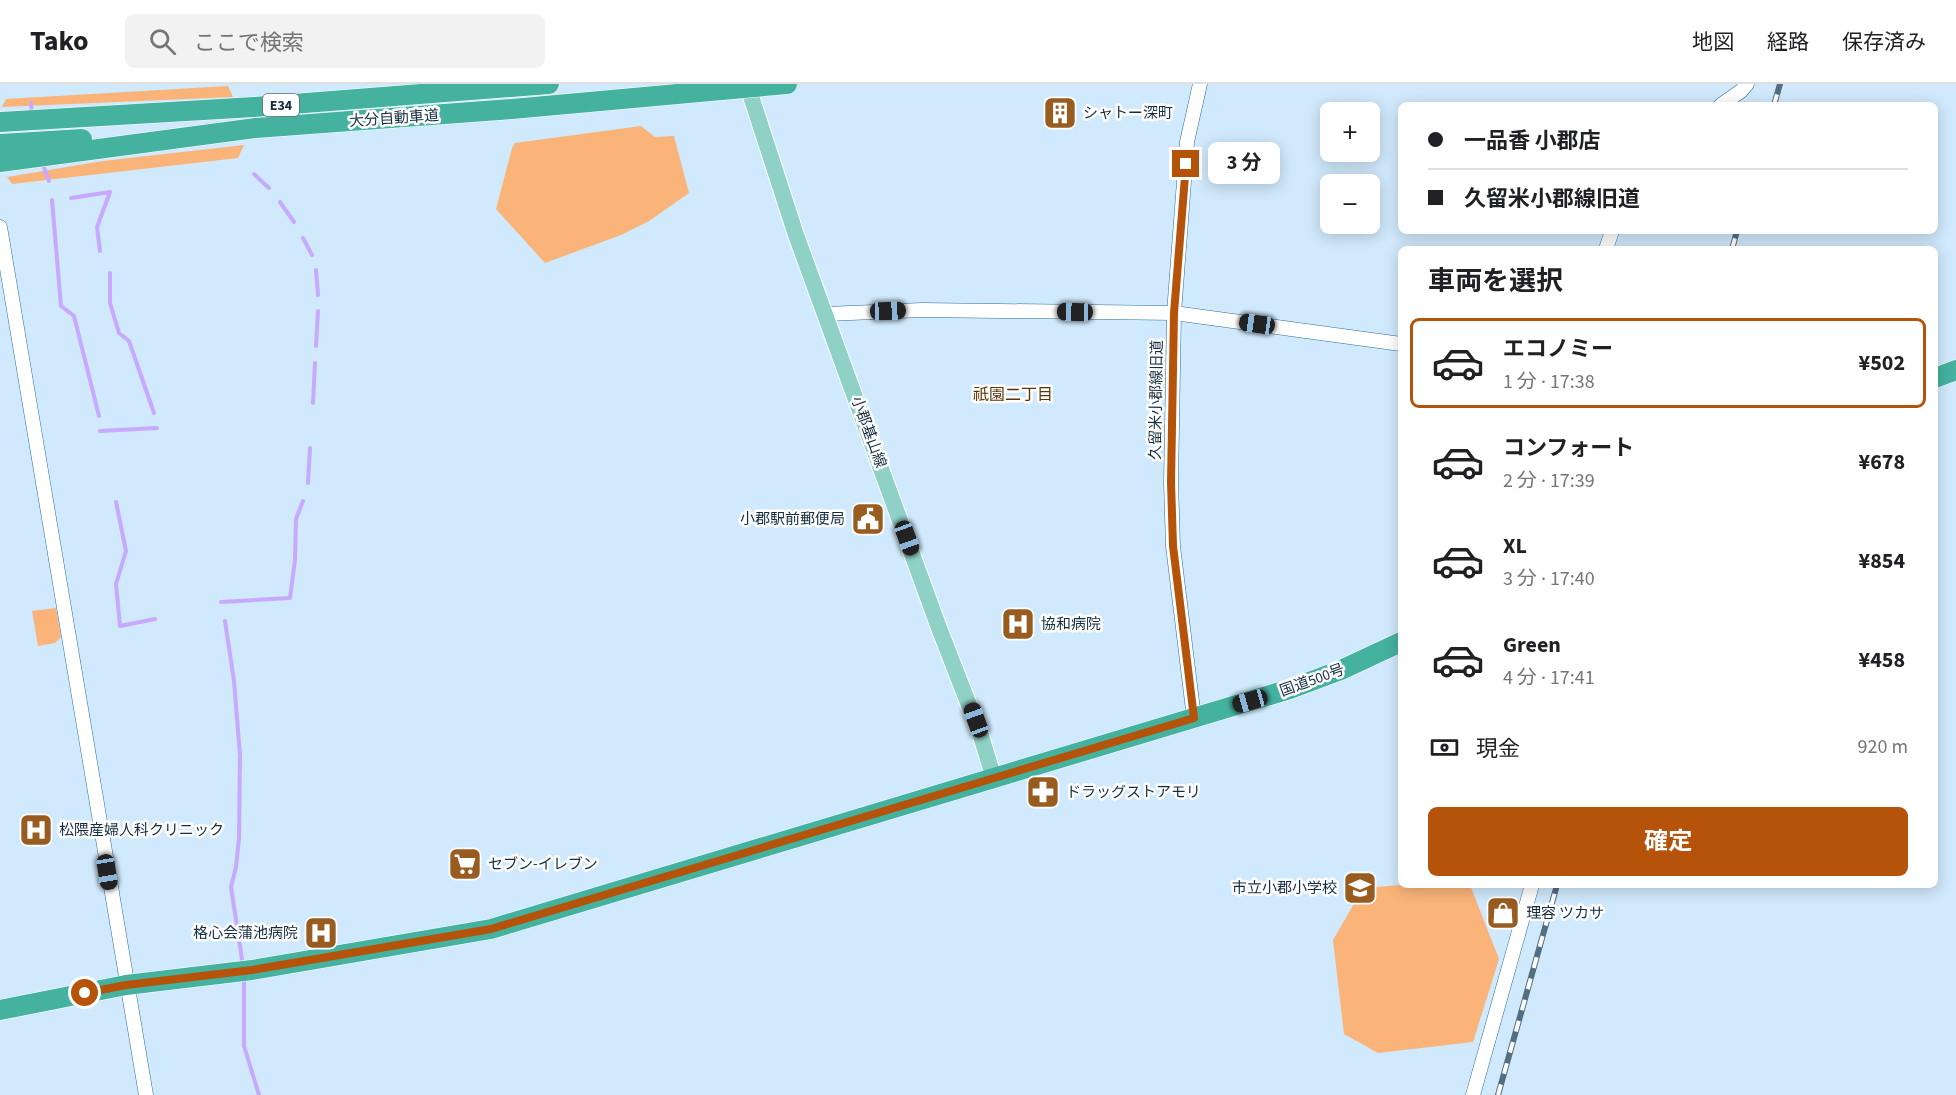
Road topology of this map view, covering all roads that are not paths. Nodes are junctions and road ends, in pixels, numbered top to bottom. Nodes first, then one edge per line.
1 (549, 84) edge
2 (747, 84) edge
3 (787, 84) edge
4 (1200, 84) edge
5 (1747, 84) edge
6 (1725, 102) edge
7 (4, 121) edge
8 (256, 128) junction
9 (0, 144) edge
10 (0, 162) edge
11 (0, 227) edge
12 (1174, 313) junction
13 (826, 314) junction
14 (1398, 344) edge
15 (1956, 370) edge
16 (1938, 377) edge
17 (1398, 643) edge
18 (1194, 718) junction
19 (994, 779) junction
20 (1531, 888) edge
21 (126, 985) junction
22 (0, 1010) edge
23 (146, 1095) edge
24 (1473, 1095) edge

1 - 7 highway, 大分自動車道 / E34
2 - 13 main road, 小郡基山線
3 - 8 highway, 大分自動車道 / E34, bridge
4 - 12 street, 久留米小郡線旧道
5 - 6 street
8 - 9 highway, 大分自動車道 / E34
8 - 10 highway
11 - 21 street
12 - 13 street
12 - 14 street
12 - 18 street, 久留米小郡線旧道
13 - 19 main road, 小郡基山線
15 - 16 highway
17 - 18 highway, 国道500号
18 - 19 highway, 国道500号
19 - 21 highway, 国道500号
20 - 24 street
21 - 22 highway, 国道500号
21 - 23 street

